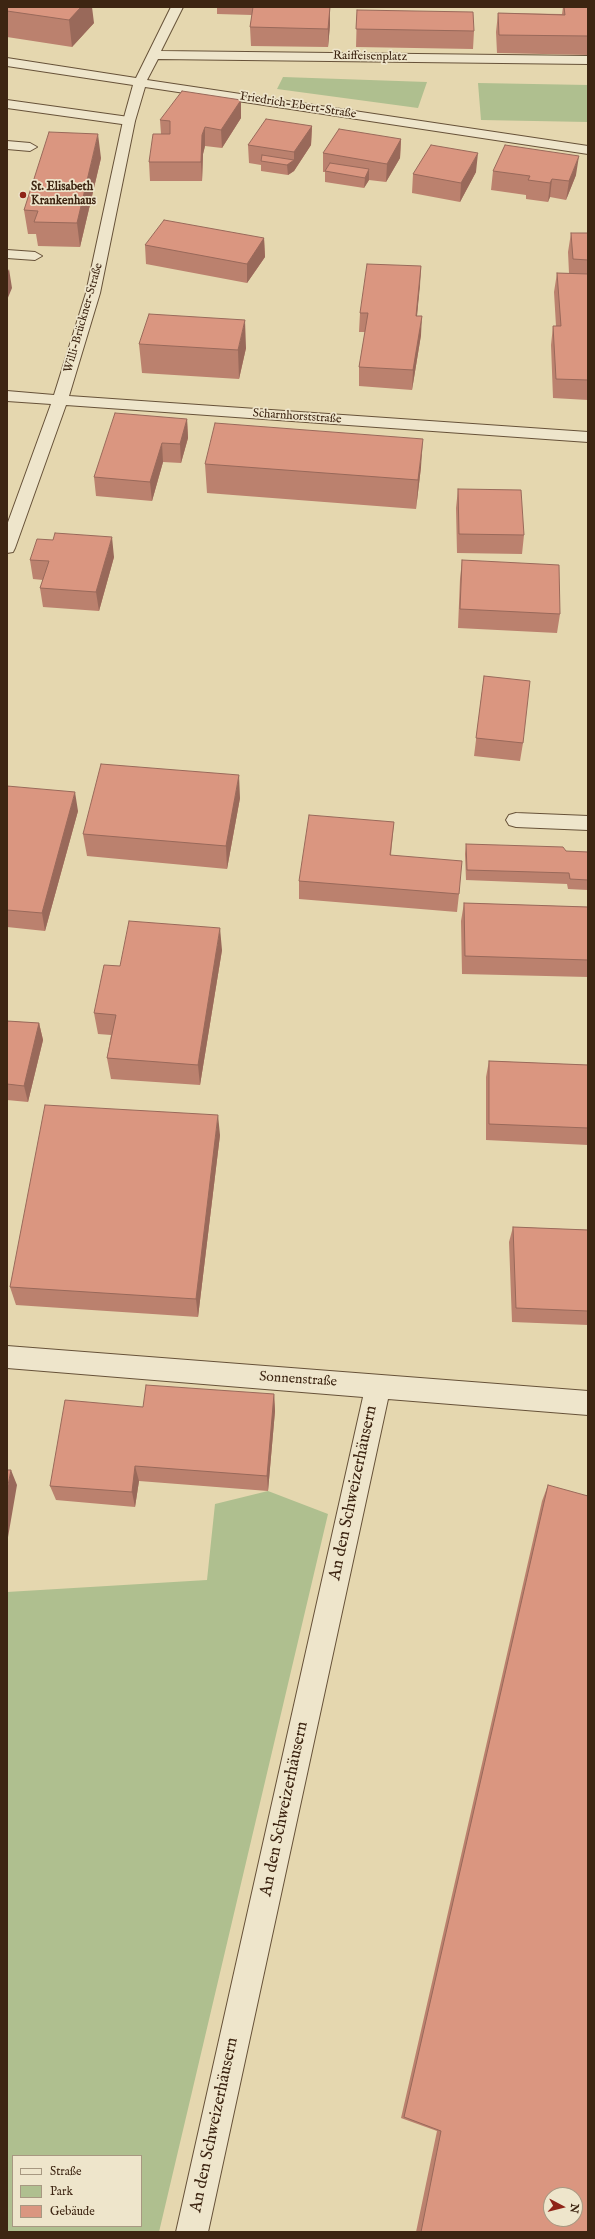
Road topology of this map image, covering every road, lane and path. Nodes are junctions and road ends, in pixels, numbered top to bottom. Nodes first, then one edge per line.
1 (177, 7) edge
2 (152, 55) junction
3 (588, 60) edge
4 (7, 62) edge
5 (140, 82) junction
6 (7, 104) edge
7 (129, 121) junction
8 (7, 145) edge
9 (30, 147) dead end
10 (588, 150) edge
11 (7, 254) edge
12 (36, 256) dead end
13 (7, 396) edge
14 (60, 401) junction
15 (588, 437) edge
16 (7, 548) edge
17 (516, 820) dead end
18 (588, 823) edge
19 (7, 1357) edge
20 (378, 1386) junction
21 (588, 1403) edge
22 (192, 2232) edge

1 - 2 street, Willi-Brückner-Straße
2 - 3 street, Raiffeisenplatz
2 - 5 street, Willi-Brückner-Straße
4 - 5 street, Friedrich-Ebert-Straße
5 - 7 street, Willi-Brückner-Straße
5 - 10 street, Friedrich-Ebert-Straße
6 - 7 street
7 - 14 street, Willi-Brückner-Straße
8 - 9 street
11 - 12 street
13 - 14 street, Scharnhorststraße
14 - 15 street, Scharnhorststraße
14 - 16 street, Willi-Brückner-Straße
17 - 18 street
19 - 20 street, Sonnenstraße
20 - 21 street, Sonnenstraße
20 - 22 street, An den Schweizerhäusern

